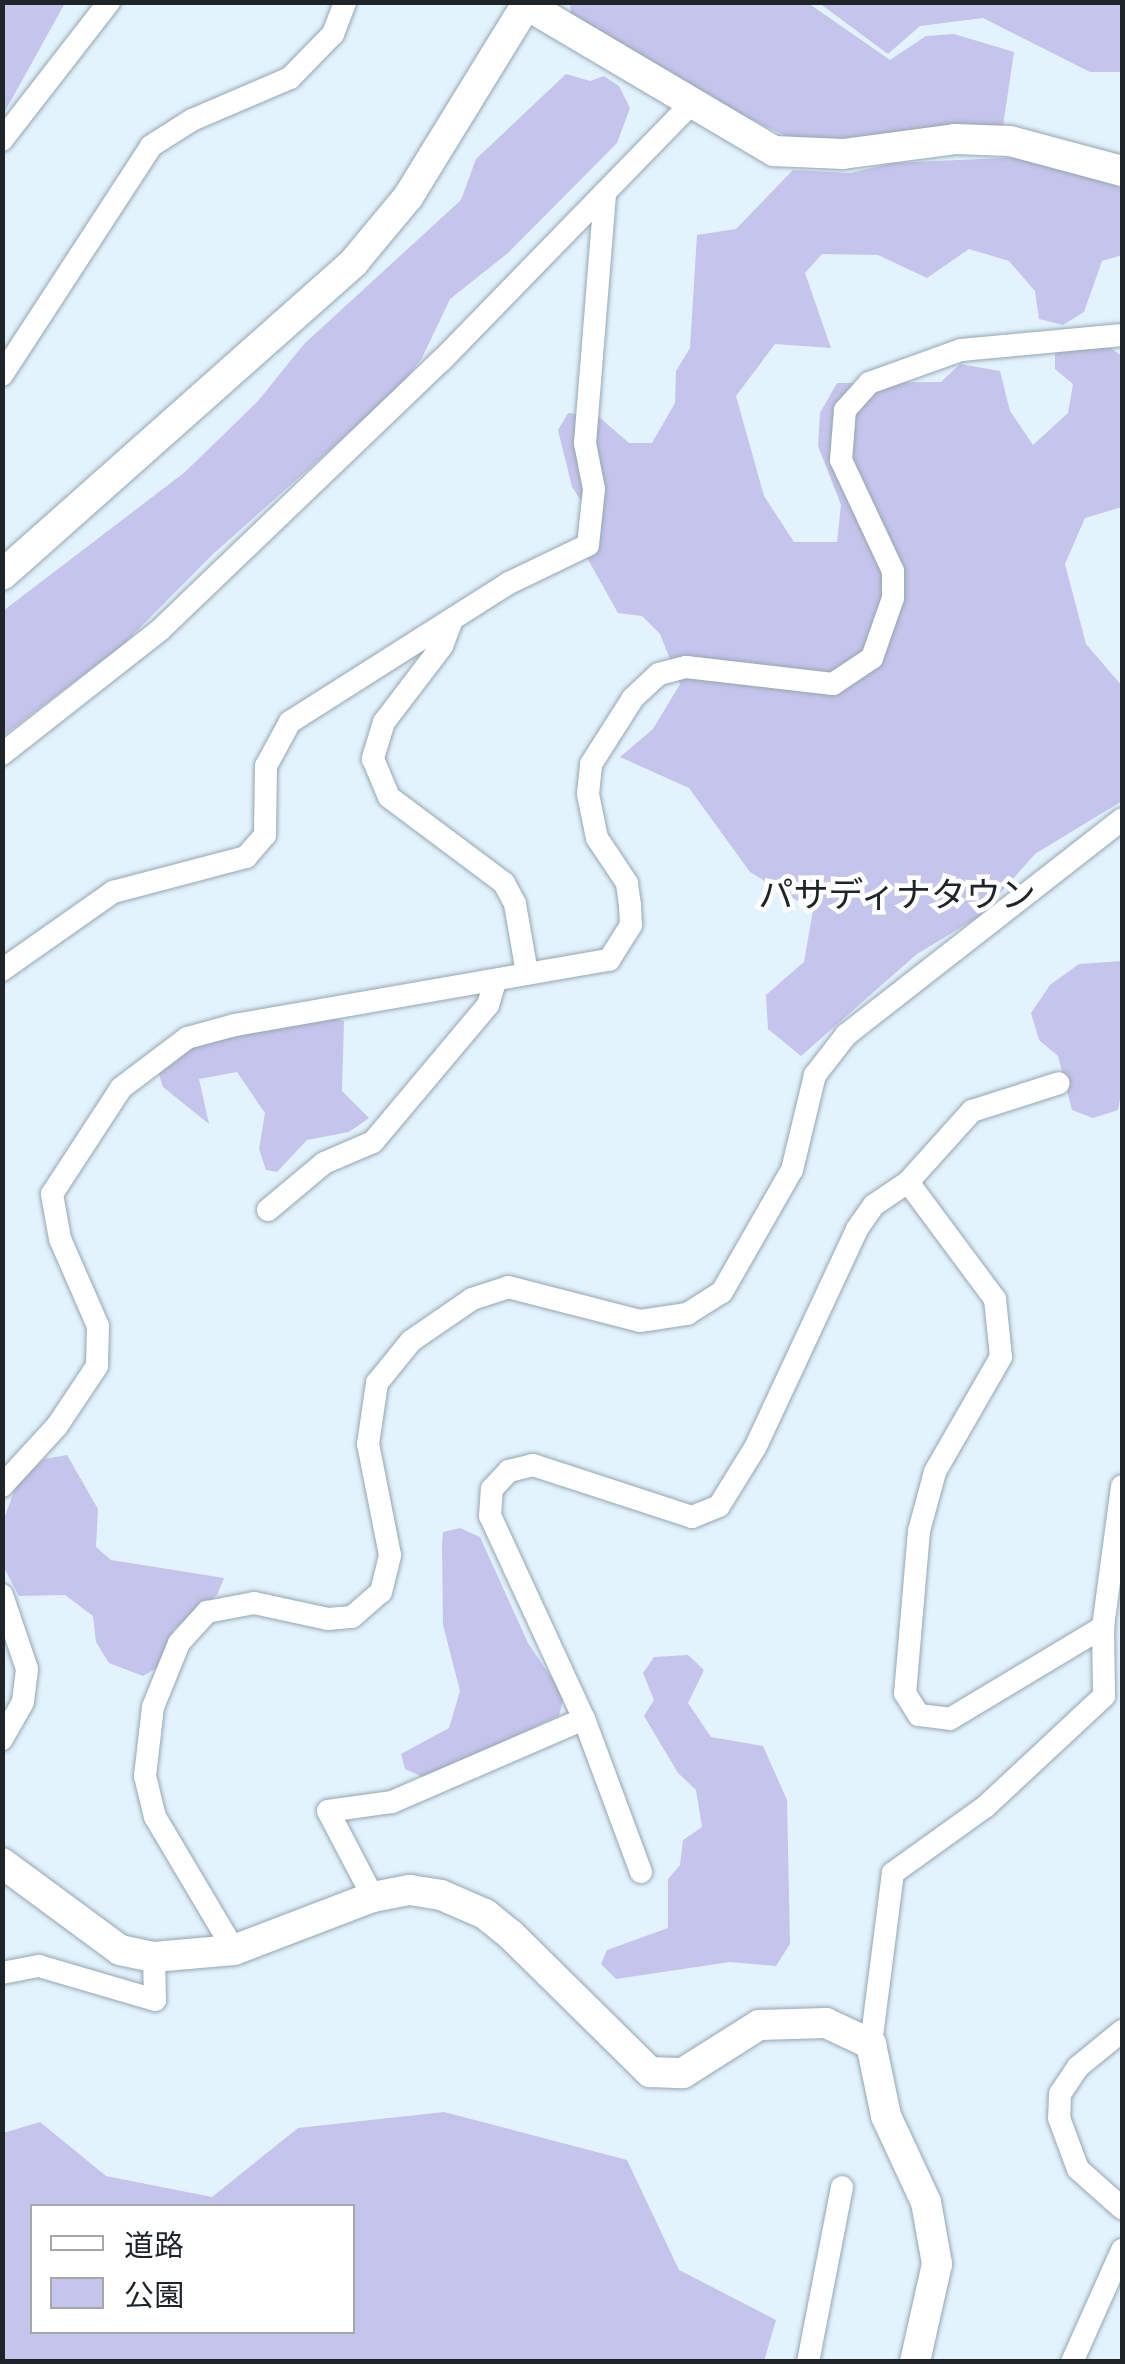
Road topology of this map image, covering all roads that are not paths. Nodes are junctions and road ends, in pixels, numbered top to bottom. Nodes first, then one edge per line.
1 (110, 2) edge
2 (345, 2) edge
3 (527, 4) edge
4 (688, 106) junction
5 (2, 140) edge
6 (1122, 171) edge
7 (605, 194) junction
8 (1122, 335) edge
9 (2, 375) edge
10 (2, 575) edge
11 (452, 620) junction
12 (2, 754) edge
13 (1122, 818) edge
14 (2, 970) edge
15 (527, 974) junction
16 (495, 982) junction
17 (1059, 1083) dead end
18 (908, 1182) junction
19 (268, 1210) dead end
20 (2, 1486) edge
21 (1122, 1486) edge
22 (2, 1595) edge
23 (1103, 1627) junction
24 (584, 1720) junction
25 (2, 1738) edge
26 (2, 1862) edge
27 (640, 1872) dead end
28 (373, 1897) junction
29 (234, 1950) junction
30 (154, 1957) junction
31 (2, 1974) edge
32 (1122, 2031) edge
33 (871, 2044) junction
34 (842, 2188) dead end
35 (1122, 2208) edge
36 (1122, 2250) edge
37 (808, 2362) edge
38 (916, 2362) edge
39 (1072, 2362) edge

1 - 5 street
2 - 9 street
3 - 4 street
3 - 10 street
4 - 6 street
4 - 7 street
7 - 11 street
7 - 12 street
8 - 15 street
11 - 14 street
11 - 15 street
13 - 29 street
15 - 16 street
16 - 19 street
16 - 20 street
17 - 18 street
18 - 23 street
18 - 24 street
21 - 23 street
22 - 25 street
23 - 33 street
24 - 27 street
24 - 28 street
26 - 30 street
28 - 29 street
28 - 33 street
29 - 30 street
30 - 31 street
32 - 35 street
33 - 38 street
34 - 37 street
36 - 39 street

